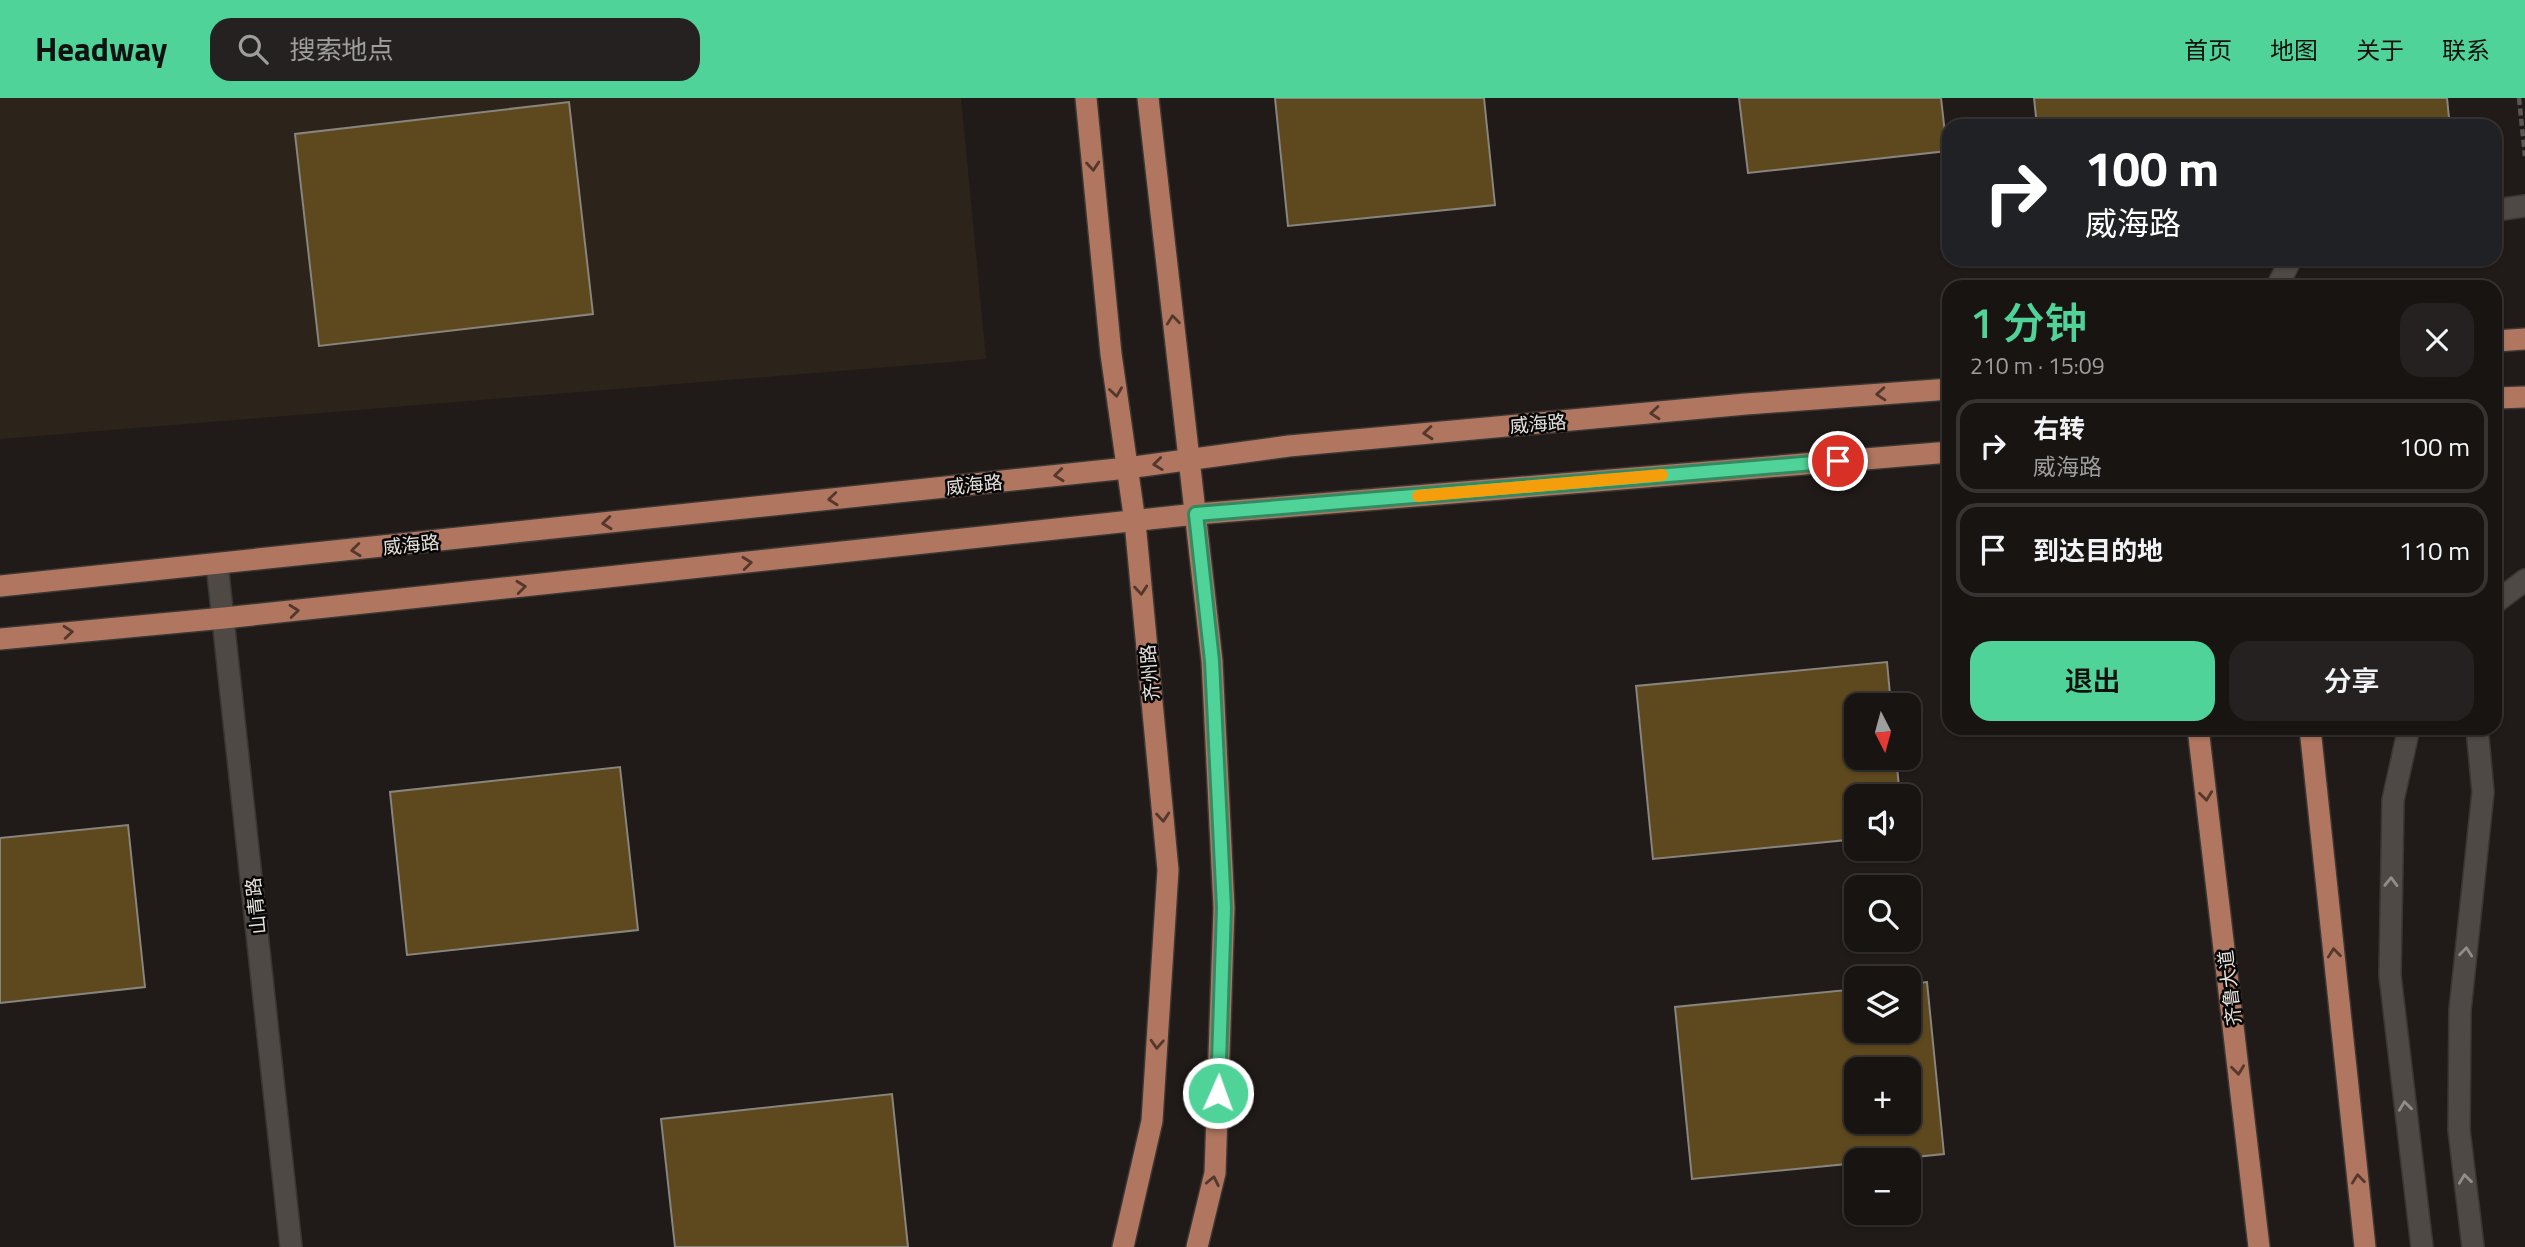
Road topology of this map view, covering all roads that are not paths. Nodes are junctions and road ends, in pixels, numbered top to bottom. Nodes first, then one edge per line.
1 (1086, 98) edge
2 (1148, 98) edge
3 (2525, 206) edge
4 (2502, 209) edge
5 (2525, 339) edge
6 (2502, 341) edge
7 (1942, 390) edge
8 (2525, 397) edge
9 (2502, 398) edge
10 (1942, 453) edge
11 (1189, 460) junction
12 (1127, 468) junction
13 (1196, 514) junction
14 (1135, 522) junction
15 (217, 564) junction
16 (2525, 580) edge
17 (0, 586) edge
18 (2502, 597) edge
19 (224, 618) junction
20 (0, 639) edge
21 (2199, 735) edge
22 (2311, 735) edge
23 (2407, 735) edge
24 (2478, 735) edge
25 (291, 1247) edge
26 (1123, 1247) edge
27 (1197, 1247) edge
28 (2259, 1247) edge
29 (2365, 1247) edge
30 (2422, 1247) edge
31 (2473, 1247) edge

1 -> 12 main road, 齐州路
11 -> 2 main road
3 - 4 street
5 - 6 main road
7 -> 11 main road, 威海路
8 - 9 main road
10 - 13 main road
11 -> 12 main road, 威海路
11 - 13 main road
12 - 14 main road, 齐州路
12 -> 15 main road, 威海路
13 - 14 main road
27 -> 13 main road
19 -> 14 main road
14 -> 26 main road, 齐州路
15 - 17 main road, 威海路
15 - 19 street, 山青路
16 - 18 street
20 -> 19 main road
19 - 25 street, 山青路
21 -> 28 main road, 齐鲁大道
29 -> 22 main road
30 -> 23 street
31 -> 24 street

